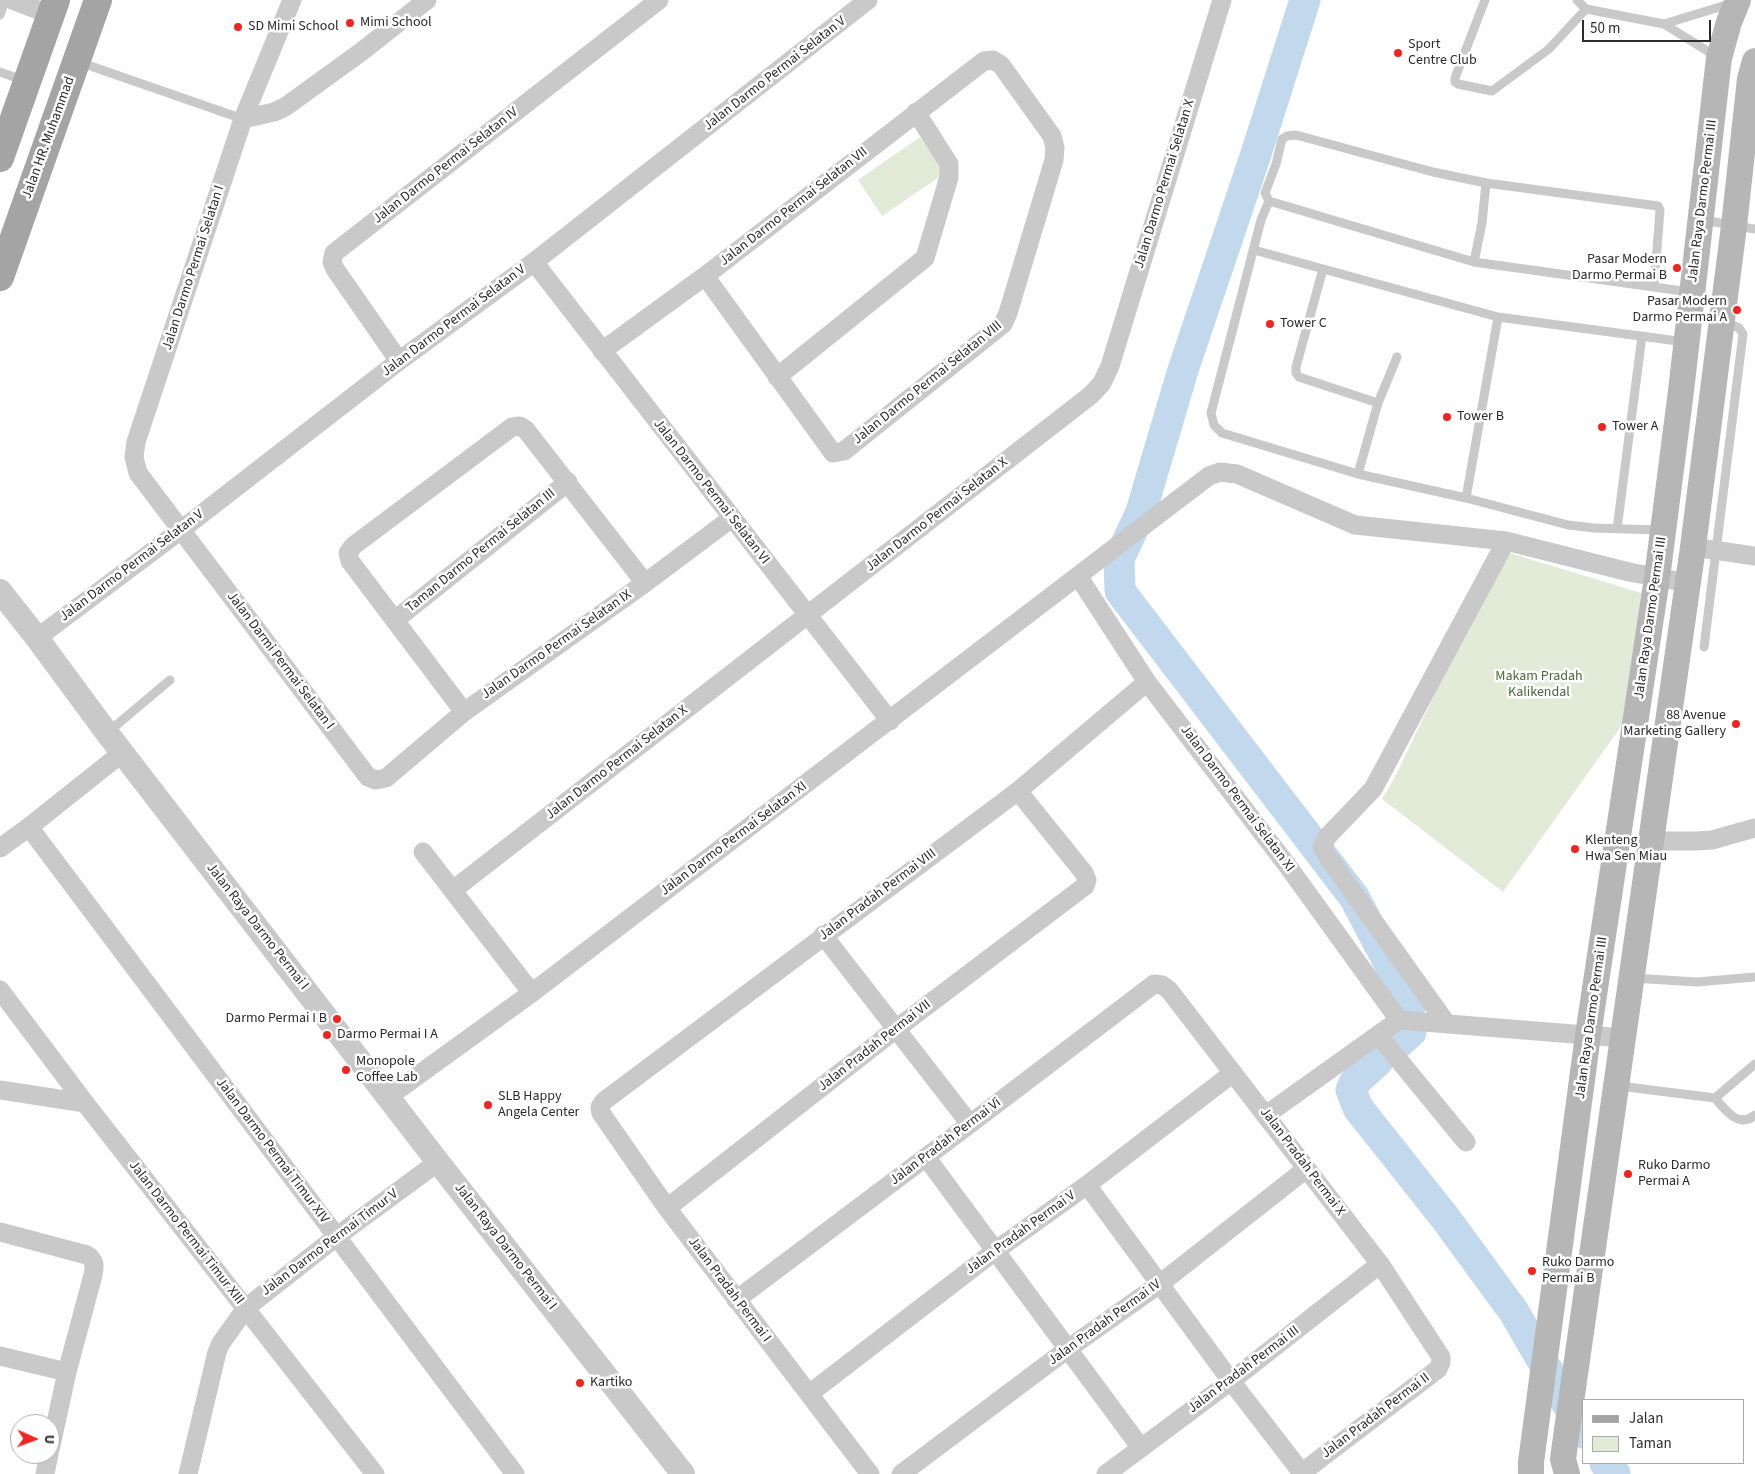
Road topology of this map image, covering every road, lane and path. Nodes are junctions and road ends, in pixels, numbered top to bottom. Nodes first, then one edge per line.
1 (5, 0) edge
2 (12, 0) edge
3 (98, 0) edge
4 (292, 0) edge
5 (427, 0) edge
6 (659, 0) edge
7 (868, 0) edge
8 (1222, 0) edge
9 (1485, 0) edge
10 (1577, 0) edge
11 (1737, 1) edge
12 (54, 8) edge
13 (1586, 9) junction
14 (0, 15) edge
15 (1664, 24) junction
16 (1719, 58) junction
17 (76, 61) junction
18 (984, 61) joint
19 (1755, 61) edge
20 (0, 72) edge
21 (27, 82) junction
22 (916, 112) junction
23 (243, 119) junction
24 (0, 158) edge
25 (1486, 183) junction
26 (1269, 200) junction
27 (1700, 220) junction
28 (1745, 227) edge
29 (7, 236) edge
30 (1254, 250) junction
31 (534, 262) junction
32 (1474, 262) junction
33 (1323, 270) junction
34 (705, 276) junction
35 (0, 277) edge
36 (1654, 287) junction
37 (1692, 292) junction
38 (1498, 317) junction
39 (1722, 321) junction
40 (1642, 336) junction
41 (1687, 342) junction
42 (602, 351) junction
43 (1397, 357) dead end
44 (399, 361) junction
45 (777, 377) junction
46 (1681, 391) junction
47 (1713, 394) junction
48 (1378, 403) junction
49 (1358, 474) junction
50 (568, 482) junction
51 (1466, 498) junction
52 (732, 518) junction
53 (1618, 529) junction
54 (181, 530) junction
55 (1663, 530) junction
56 (1506, 541) junction
57 (1705, 549) junction
58 (1755, 556) edge
59 (1078, 576) junction
60 (1657, 578) junction
61 (645, 583) junction
62 (1688, 583) junction
63 (6, 601) edge
64 (807, 616) junction
65 (395, 620) junction
66 (37, 638) junction
67 (1704, 646) dead end
68 (170, 680) dead end
69 (1147, 682) junction
70 (464, 712) junction
71 (890, 721) junction
72 (107, 733) junction
73 (122, 753) junction
74 (1630, 757) junction
75 (1663, 762) junction
76 (386, 778) joint
77 (1018, 791) junction
78 (29, 827) junction
79 (1755, 828) edge
80 (1651, 841) junction
81 (0, 848) edge
82 (423, 852) dead end
83 (453, 890) junction
84 (824, 935) junction
85 (1755, 977) edge
86 (1631, 978) junction
87 (1154, 984) joint
88 (0, 990) edge
89 (533, 992) junction
90 (1399, 1020) junction
91 (1447, 1024) junction
92 (896, 1029) junction
93 (1379, 1036) junction
94 (1588, 1036) junction
95 (1623, 1038) junction
96 (1755, 1064) edge
97 (1233, 1073) junction
98 (1616, 1085) junction
99 (0, 1090) edge
100 (388, 1097) junction
101 (1715, 1098) junction
102 (604, 1101) joint
103 (85, 1104) junction
104 (1266, 1115) junction
105 (1755, 1115) edge
106 (970, 1124) junction
107 (1466, 1142) dead end
108 (926, 1157) junction
109 (438, 1162) junction
110 (1306, 1169) junction
111 (1087, 1185) junction
112 (667, 1208) junction
113 (0, 1232) edge
114 (336, 1237) junction
115 (995, 1251) junction
116 (1380, 1264) junction
117 (1161, 1283) junction
118 (736, 1300) junction
119 (246, 1308) junction
120 (1069, 1348) junction
121 (1438, 1352) joint
122 (0, 1356) edge
123 (67, 1372) junction
124 (1231, 1381) junction
125 (809, 1394) junction
126 (58, 1414) edge
127 (1141, 1448) junction
128 (1565, 1467) edge
129 (1301, 1473) edge
130 (188, 1474) edge
131 (375, 1474) edge
132 (515, 1474) edge
133 (683, 1474) edge
134 (870, 1474) edge
135 (901, 1474) edge
136 (1106, 1474) edge
137 (1531, 1474) edge
138 (1538, 1474) edge

1 - 14 lane
2 - 12 street
3 - 17 main road, Jalan HR. Muhammad
4 - 23 street, Jalan Darmo Permai Selatan I
5 - 23 street
6 - 44 street, Jalan Darmo Permai Selatan IV
7 - 31 street, Jalan Darmo Permai Selatan V
8 - 64 street, Jalan Darmo Permai Selatan X
9 - 13 lane
10 - 13 lane
11 - 15 lane
11 - 16 main road, Jalan Raya Darmo Permai III
12 - 21 main road
13 - 15 lane
15 - 16 lane
16 - 27 main road, Jalan Raya Darmo Permai III
17 - 23 lane
17 - 29 main road, Jalan HR. Muhammad
18 - 22 street, Jalan Darmo Permai Selatan VII
18 - 45 street, Jalan Darmo Permai Selatan VIII
19 - 28 main road
20 - 21 lane
21 - 24 main road
22 - 34 street, Jalan Darmo Permai Selatan VII
22 - 45 street
23 - 54 street, Jalan Darmo Permai Selatan I
25 - 26 lane
25 - 32 lane
25 - 36 lane
26 - 30 lane
26 - 32 lane
27 - 28 lane
27 - 37 main road, Jalan Raya Darmo Permai III
28 - 39 main road
29 - 35 main road, Jalan HR. Muhammad
30 - 33 lane
30 - 49 lane
31 - 42 street, Jalan Darmo Permai Selatan VI
31 - 44 street, Jalan Darmo Permai Selatan V
32 - 36 lane
33 - 38 lane
33 - 48 lane
34 - 42 street, Jalan Darmo Permai Selatan VII
34 - 45 street, Jalan Darmo Permai Selatan VIII
36 - 37 lane
37 - 41 main road, Jalan Raya Darmo Permai III
38 - 40 lane
38 - 51 lane
39 - 47 main road
39 - 57 lane
40 - 41 lane
40 - 53 lane
41 - 46 main road, Jalan Raya Darmo Permai III
42 - 52 street, Jalan Darmo Permai Selatan VI
43 - 48 lane
44 - 54 street, Jalan Darmo Permai Selatan V
46 - 47 main road
46 - 55 main road, Jalan Raya Darmo Permai III
47 - 57 main road
48 - 49 lane
49 - 51 lane
50 - 61 street
50 - 65 street, Taman Darmo Permai Selatan III
50 - 65 street
51 - 53 lane
52 - 61 street, Jalan Darmo Permai Selatan IX
52 - 64 street, Jalan Darmo Permai Selatan VI
53 - 55 lane
54 - 66 street, Jalan Darmo Permai Selatan V
54 - 76 street, Jalan Darmi Permai Selatan I
55 - 60 main road, Jalan Raya Darmo Permai III
56 - 59 street, Jalan Darmo Permai Selatan XI
56 - 60 street
56 - 91 street
57 - 58 street
57 - 62 main road
57 - 67 lane
59 - 69 street, Jalan Darmo Permai Selatan XI
59 - 71 street, Jalan Darmo Permai Selatan XI
60 - 62 street
60 - 74 main road, Jalan Raya Darmo Permai III
61 - 70 street, Jalan Darmo Permai Selatan IX
62 - 75 main road
63 - 66 street, Jalan Raya Darmo Permai I
64 - 71 street, Jalan Darmo Permai Selatan VI
64 - 83 street, Jalan Darmo Permai Selatan X
65 - 70 street
66 - 72 street, Jalan Raya Darmo Permai I
68 - 72 lane
69 - 77 street, Jalan Pradah Permai VIII
69 - 90 street, Jalan Darmo Permai Selatan XI
70 - 76 street, Jalan Darmo Permai Selatan IX
71 - 89 street, Jalan Darmo Permai Selatan XI
72 - 73 street, Jalan Raya Darmo Permai I
73 - 78 street
73 - 100 street, Jalan Raya Darmo Permai I
74 - 75 main road
74 - 94 main road, Jalan Raya Darmo Permai III
75 - 80 main road
77 - 84 street, Jalan Pradah Permai VIII
77 - 92 street, Jalan Pradah Permai VII
78 - 81 street
78 - 114 street, Jalan Darmo Permai Timur XIV
79 - 80 street
80 - 86 main road
82 - 83 street
83 - 89 street
84 - 92 street
84 - 102 street, Jalan Pradah Permai VIII
85 - 86 lane
86 - 95 main road
87 - 97 street, Jalan Pradah Permai X
87 - 106 street, Jalan Pradah Permai Vi
88 - 103 street, Jalan Darmo Permai Timur XIII
89 - 100 street, Jalan Darmo Permai Selatan XI
90 - 91 street
90 - 93 street
91 - 94 street
92 - 106 street
92 - 112 street, Jalan Pradah Permai VII
93 - 104 street
93 - 107 street
94 - 95 street
94 - 137 main road, Jalan Raya Darmo Permai III
95 - 98 main road
96 - 101 lane
97 - 104 street, Jalan Pradah Permai X
97 - 111 street, Jalan Pradah Permai V
98 - 101 lane
98 - 128 main road
99 - 103 street
100 - 109 street, Jalan Raya Darmo Permai I
101 - 105 lane
102 - 112 street, Jalan Pradah Permai I
103 - 119 street, Jalan Darmo Permai Timur XIII
104 - 110 street, Jalan Pradah Permai X
106 - 108 street, Jalan Pradah Permai Vi
108 - 115 street
108 - 118 street, Jalan Pradah Permai Vi
109 - 114 street, Jalan Darmo Permai Timur V
109 - 133 street, Jalan Raya Darmo Permai I
110 - 116 street, Jalan Pradah Permai X
110 - 117 street, Jalan Pradah Permai IV
111 - 115 street, Jalan Pradah Permai V
111 - 117 street
112 - 118 street, Jalan Pradah Permai I
113 - 123 street
114 - 119 street, Jalan Darmo Permai Timur V
114 - 132 street, Jalan Darmo Permai Timur XIV
115 - 120 street
115 - 125 street, Jalan Pradah Permai V
116 - 121 street, Jalan Pradah Permai X
116 - 124 street, Jalan Pradah Permai III
117 - 120 street, Jalan Pradah Permai IV
117 - 124 street
118 - 125 street, Jalan Pradah Permai I
119 - 130 street, Jalan Darmo Permai Timur V
119 - 131 street, Jalan Darmo Permai Timur XIII
120 - 127 street
120 - 135 street, Jalan Pradah Permai IV
121 - 129 street, Jalan Pradah Permai II
122 - 123 street
123 - 126 street
124 - 127 street, Jalan Pradah Permai III
124 - 129 street
125 - 134 street, Jalan Pradah Permai I
127 - 136 street, Jalan Pradah Permai III
128 - 138 main road

